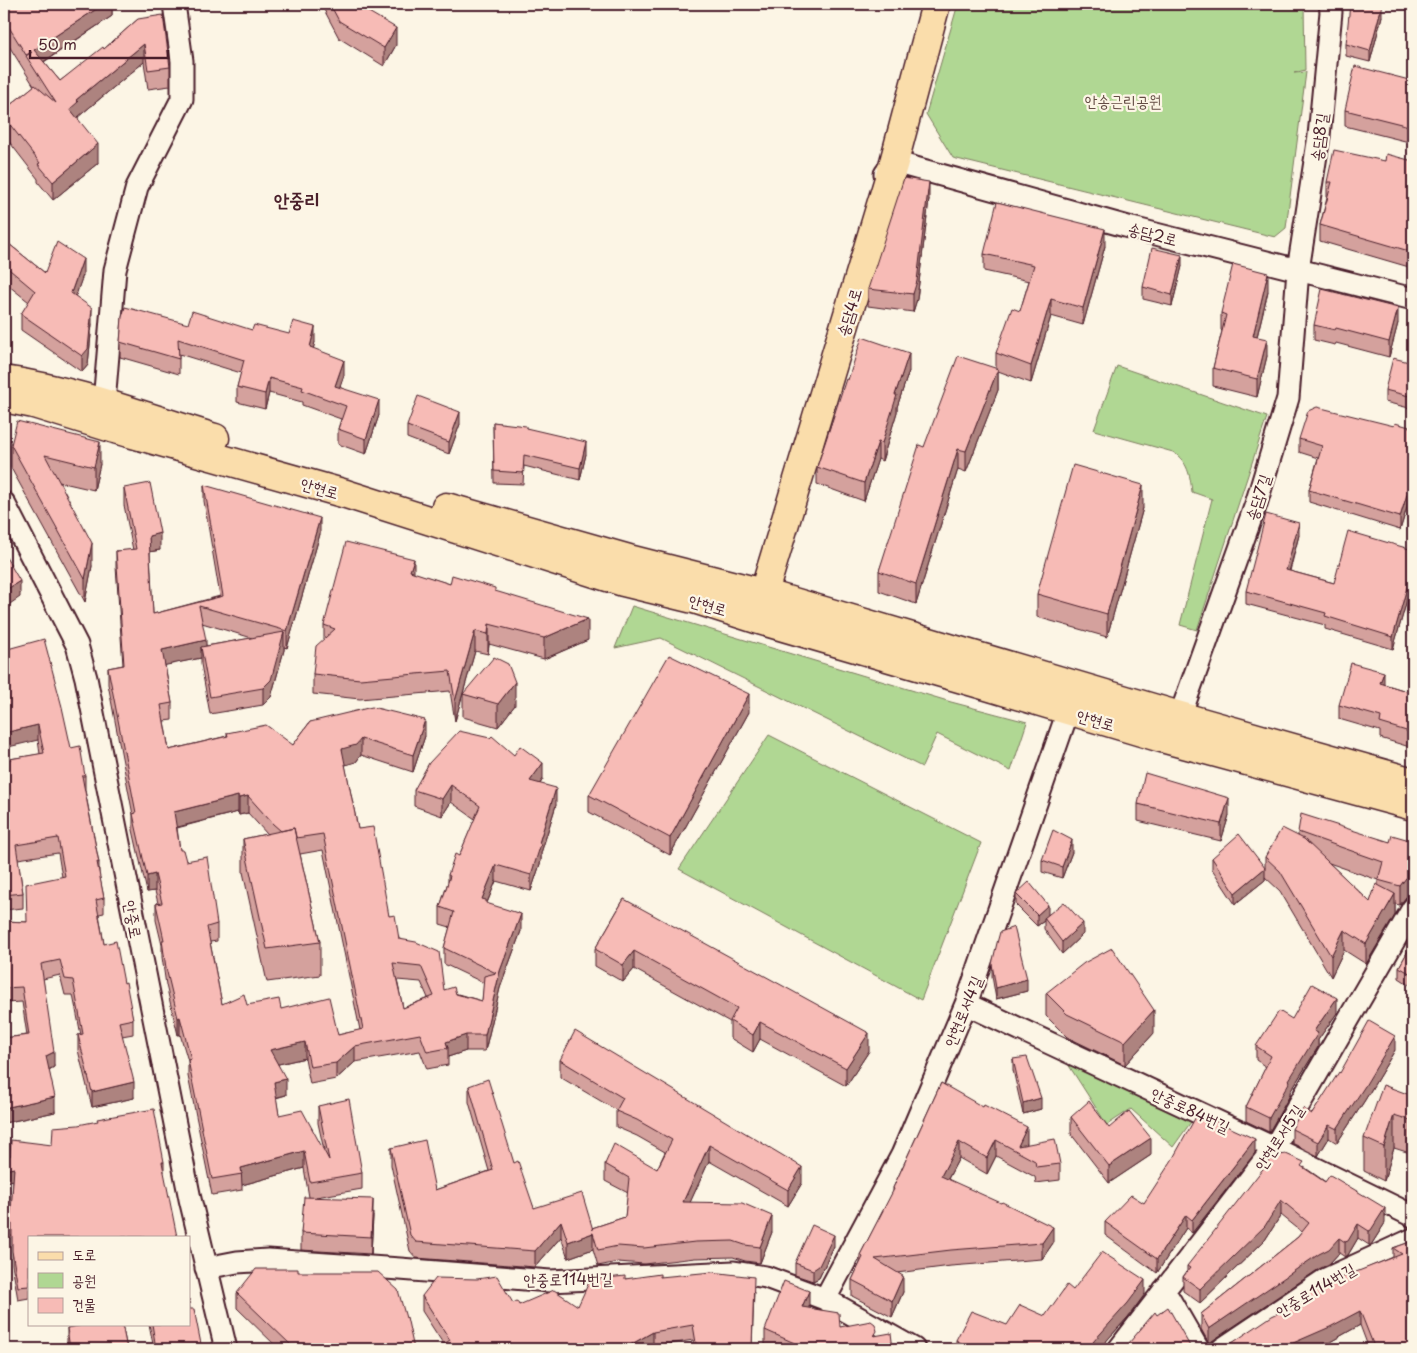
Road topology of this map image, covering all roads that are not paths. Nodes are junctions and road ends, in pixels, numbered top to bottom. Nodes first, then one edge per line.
1 (174, 4) edge
2 (921, 4) edge
3 (936, 4) edge
4 (1330, 4) edge
5 (894, 162) junction
6 (873, 189) junction
7 (1298, 270) junction
8 (1413, 299) edge
9 (4, 380) edge
10 (4, 398) edge
11 (104, 402) junction
12 (4, 503) edge
13 (751, 604) junction
14 (1076, 685) junction
15 (1069, 712) junction
16 (1180, 716) junction
17 (1413, 782) edge
18 (1413, 806) edge
19 (1413, 908) edge
20 (966, 1004) junction
21 (1274, 1148) junction
22 (1413, 1216) edge
23 (1413, 1240) edge
24 (206, 1268) junction
25 (1164, 1290) junction
26 (826, 1299) junction
27 (226, 1349) edge
28 (914, 1349) edge
29 (1119, 1349) edge
30 (1198, 1349) edge
31 (1222, 1349) edge

1 - 11 street
2 - 6 main road, 송담4로
3 - 5 main road, 송담4로
4 - 7 street, 송담8길
5 - 6 street
5 - 7 street, 송담2로
5 - 13 main road, 송담4로
6 - 13 main road, 송담4로
7 - 8 street, 송담2로
7 - 16 street, 송담7길
9 - 11 main road, 안현로
10 - 13 main road, 안현로
11 - 13 main road, 안현로
12 - 24 street, 안중로
13 - 14 main road, 안현로
13 - 15 main road, 안현로
14 - 15 street, 안현로서4길
14 - 16 main road, 안현로
15 - 18 main road, 안현로
15 - 20 street, 안현로서4길
16 - 17 main road, 안현로
19 - 21 street, 안현로서5길
20 - 21 street, 안중로84번길
20 - 26 street, 안현로서4길
21 - 22 street, 안중로84번길
21 - 25 street, 안현로서5길
23 - 31 street, 안중로114번길
24 - 26 street, 안중로114번길
24 - 27 street, 안중로
25 - 29 street, 안현로서5길
25 - 30 street
26 - 28 street, 안중로114번길

